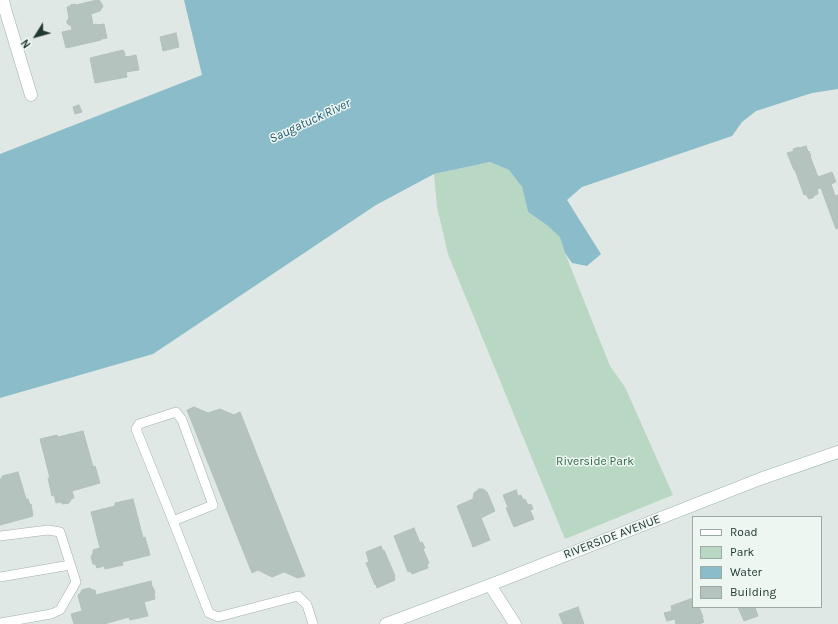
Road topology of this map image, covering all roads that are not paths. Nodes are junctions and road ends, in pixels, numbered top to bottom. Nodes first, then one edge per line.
1 (3, 0) edge
2 (31, 95) dead end
3 (838, 452) edge
4 (173, 521) junction
5 (0, 536) edge
6 (70, 565) junction
7 (0, 578) edge
8 (490, 585) junction
9 (0, 623) edge
10 (313, 624) edge
11 (386, 624) edge
12 (515, 624) edge

1 - 2 main road
3 - 8 main road, RIVERSIDE AVENUE
4 - 4 lane
4 - 10 lane
5 - 6 lane
6 - 7 lane
6 - 9 lane
8 - 11 main road, RIVERSIDE AVENUE
8 - 12 main road

